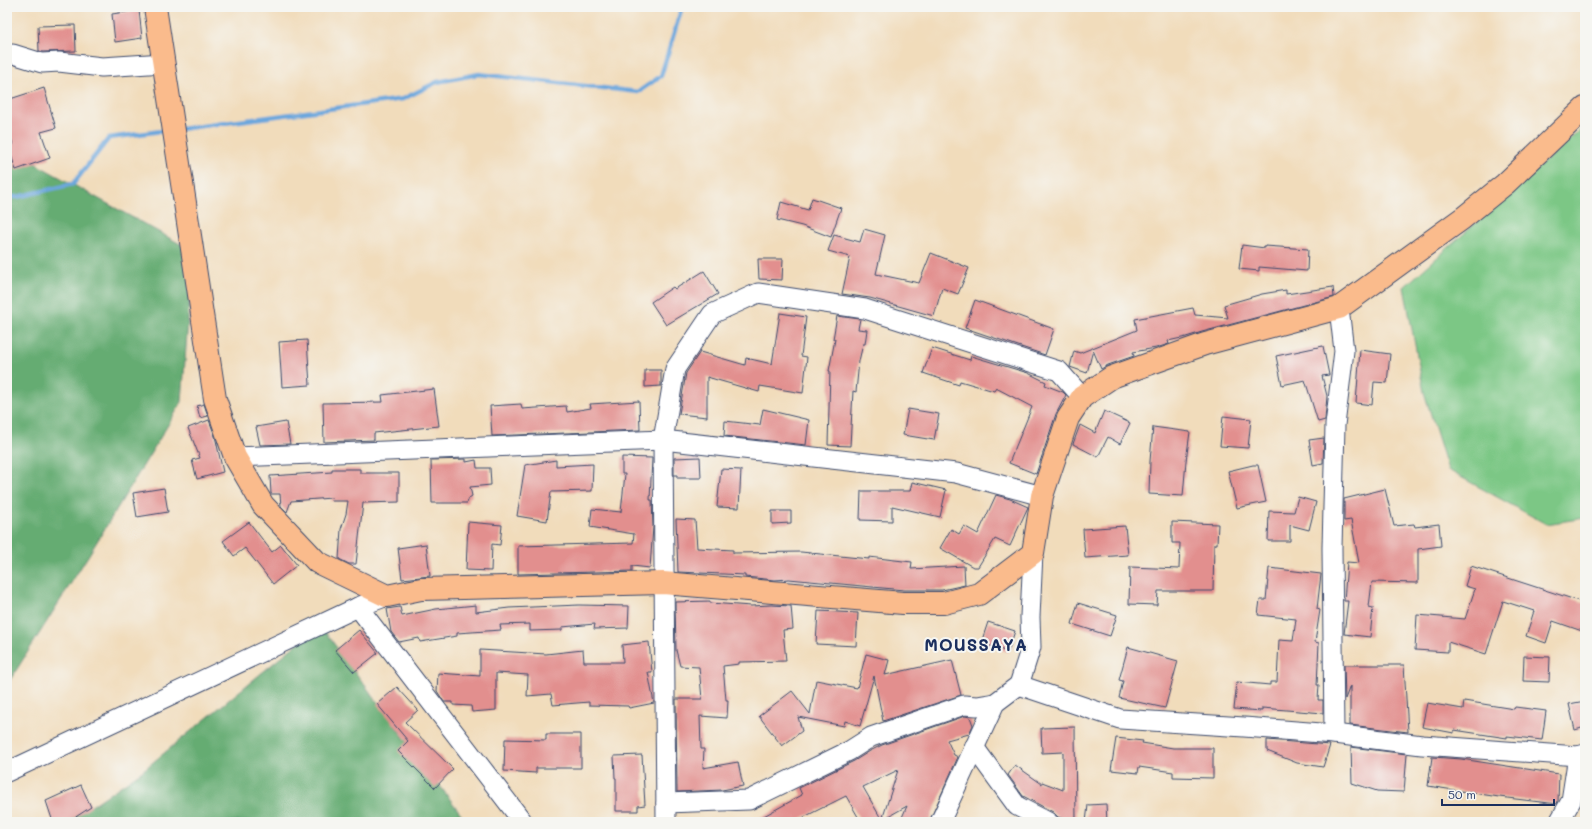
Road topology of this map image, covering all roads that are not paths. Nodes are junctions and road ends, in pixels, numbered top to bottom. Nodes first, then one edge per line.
1 (155, 7) edge
2 (13, 54) dead end
3 (164, 63) junction
4 (1585, 108) edge
5 (1338, 308) junction
6 (1082, 397) junction
7 (663, 440) junction
8 (235, 457) junction
9 (1042, 496) junction
10 (1033, 553) junction
11 (663, 583) junction
12 (387, 596) junction
13 (358, 607) junction
14 (1019, 685) junction
15 (995, 703) junction
16 (1334, 734) junction
17 (974, 748) junction
18 (1582, 755) edge
19 (7, 772) edge
20 (666, 803) junction
21 (523, 822) edge
22 (666, 822) edge
23 (940, 822) edge
24 (1048, 822) edge
25 (1559, 822) edge

1 - 3 main road
2 - 3 street
3 - 8 main road
4 - 5 main road
5 - 6 main road
5 - 16 street
6 - 7 street
6 - 9 main road
7 - 8 street
7 - 9 street
7 - 11 street
8 - 12 main road
9 - 10 main road
10 - 11 main road
10 - 14 street
11 - 12 main road
11 - 20 street
12 - 13 street
13 - 19 street
13 - 21 street
14 - 15 street
14 - 16 street
15 - 17 street
15 - 20 street
16 - 18 street
17 - 23 street
17 - 24 street
18 - 25 street
20 - 22 street

